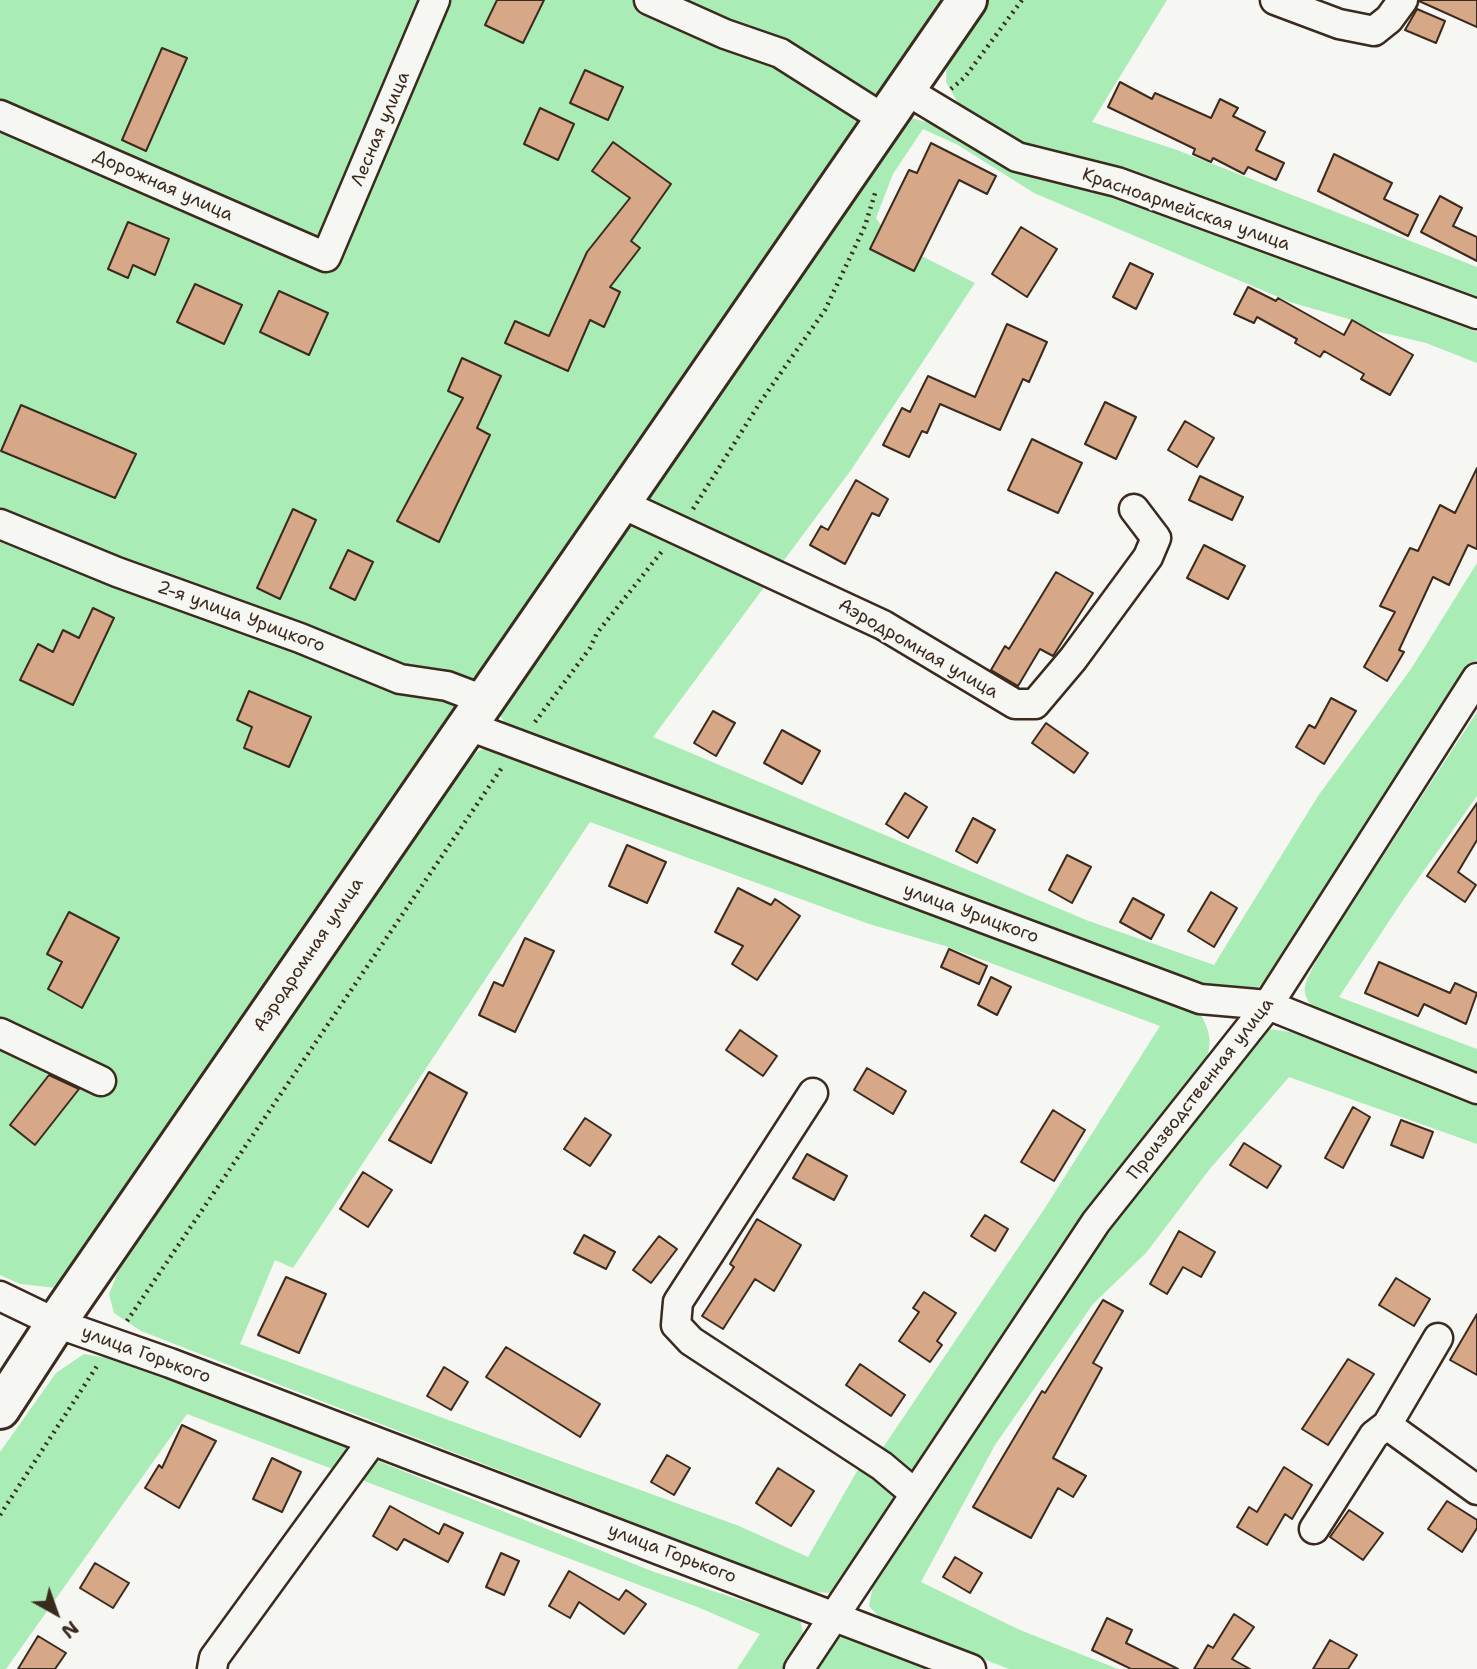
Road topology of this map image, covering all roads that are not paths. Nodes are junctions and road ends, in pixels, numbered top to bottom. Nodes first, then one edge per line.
1 (435, 0) edge
2 (649, 0) edge
3 (967, 0) edge
4 (1275, 0) edge
5 (1403, 0) edge
6 (894, 104) junction
7 (0, 115) edge
8 (326, 257) joint
9 (1477, 314) edge
10 (620, 503) junction
11 (1134, 509) dead end
12 (0, 524) edge
13 (1477, 678) edge
14 (475, 713) junction
15 (1268, 1005) junction
16 (0, 1033) edge
17 (102, 1081) dead end
18 (1477, 1089) edge
19 (813, 1093) dead end
20 (0, 1296) edge
21 (56, 1323) junction
22 (1438, 1338) dead end
23 (0, 1409) edge
24 (1387, 1425) junction
25 (372, 1441) junction
26 (1477, 1490) edge
27 (914, 1493) junction
28 (1314, 1528) dead end
29 (834, 1616) junction
30 (212, 1669) edge
31 (799, 1669) edge
32 (971, 1669) edge

1 - 8 street, Лесная улица
2 - 6 street, Красноармейская улица
3 - 6 street, Аэродромная улица
4 - 5 street
6 - 9 street, Красноармейская улица
6 - 10 street, Аэродромная улица
7 - 8 street, Дорожная улица
10 - 11 street, Аэродромная улица
10 - 14 street, Аэродромная улица
12 - 14 street, 2-я улица Урицкого
13 - 15 street, Производственная улица
14 - 15 street, улица Урицкого
14 - 21 street, Аэродромная улица
15 - 18 street, улица Урицкого
15 - 27 street, Производственная улица
16 - 17 street
19 - 27 street
20 - 21 street, улица Горького
21 - 23 street, Аэродромная улица
21 - 25 street, улица Горького
22 - 24 street
24 - 26 street
24 - 28 street
25 - 29 street, улица Горького
25 - 30 street
27 - 29 street, Производственная улица
29 - 31 street, Производственная улица
29 - 32 street, улица Горького

